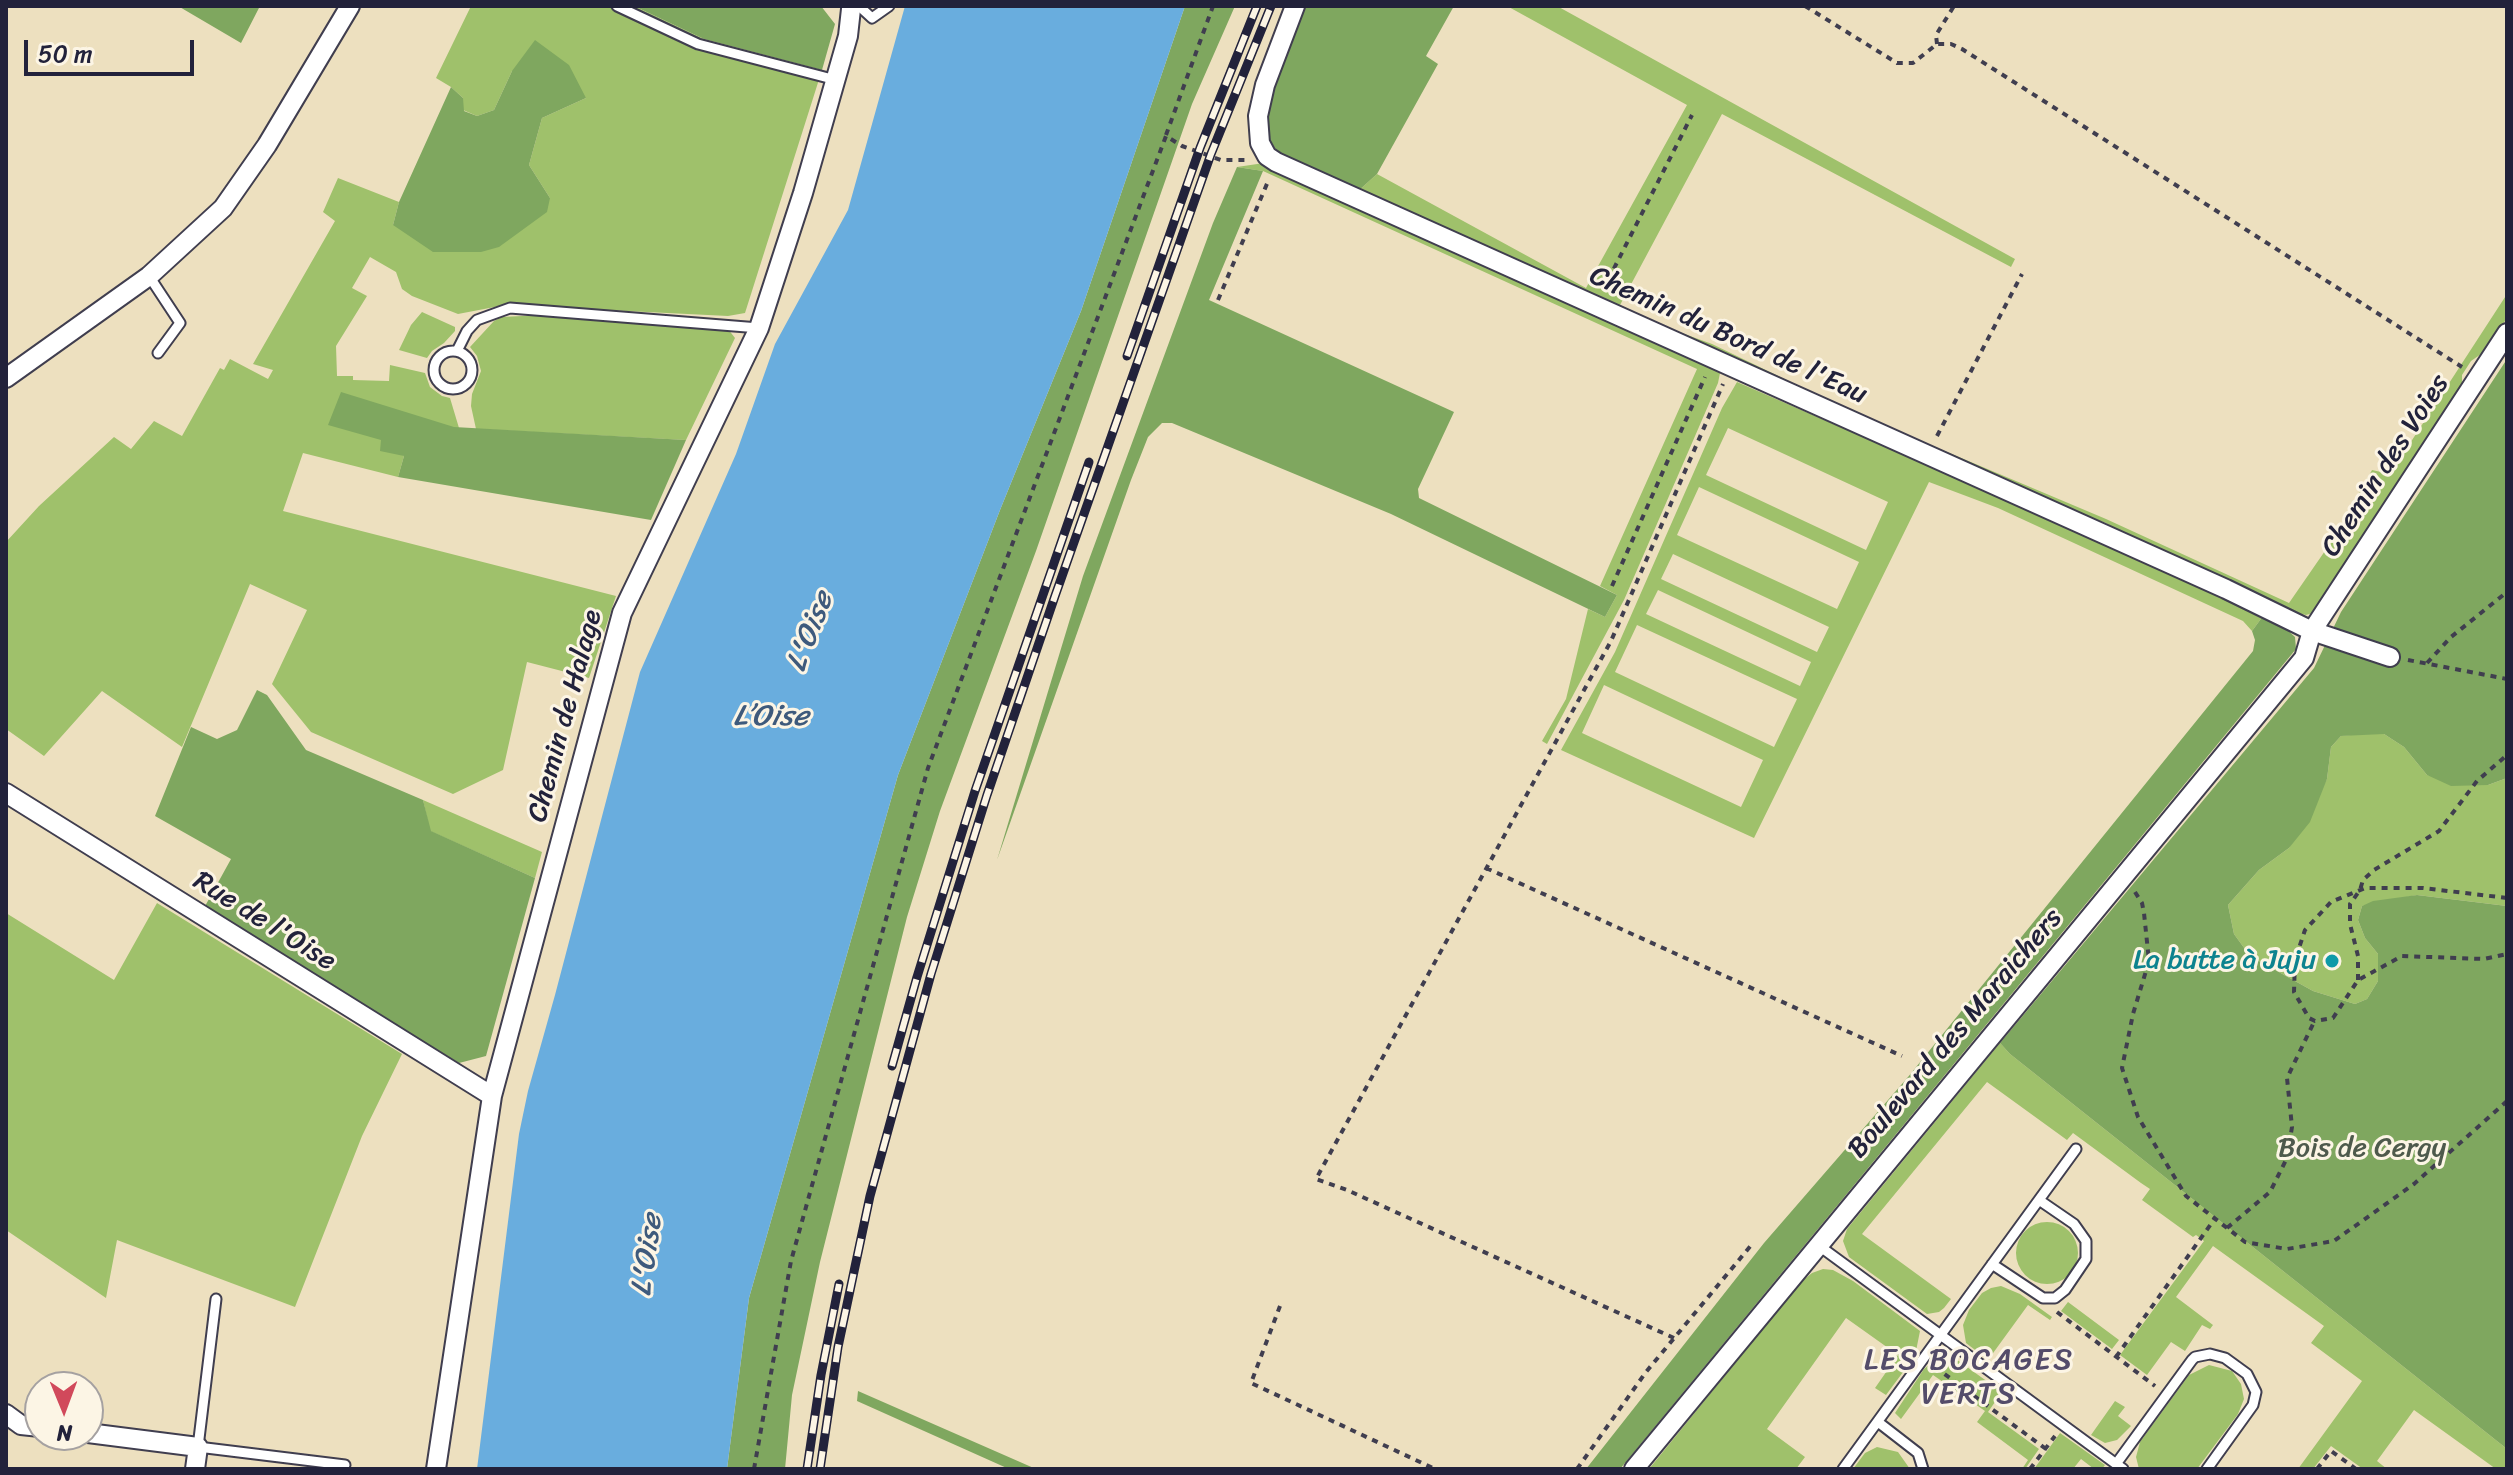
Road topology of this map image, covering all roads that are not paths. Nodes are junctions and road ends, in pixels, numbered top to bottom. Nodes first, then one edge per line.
1 (350, 6) edge
2 (617, 6) edge
3 (889, 6) edge
4 (1295, 6) edge
5 (854, 7) edge
6 (836, 80) junction
7 (149, 276) junction
8 (759, 328) junction
9 (2507, 333) edge
10 (457, 351) junction
11 (158, 353) dead end
12 (6, 378) edge
13 (2312, 631) junction
14 (2390, 657) road end
15 (6, 793) edge
16 (492, 1096) junction
17 (2076, 1149) dead end
18 (2039, 1200) junction
19 (1818, 1245) junction
20 (1992, 1264) junction
21 (216, 1299) dead end
22 (1940, 1336) junction
23 (6, 1414) edge
24 (1878, 1422) junction
25 (24, 1425) edge
26 (104, 1435) edge
27 (198, 1447) junction
28 (345, 1465) dead end
29 (2120, 1467) edge
30 (195, 1469) edge
31 (436, 1469) edge
32 (1634, 1469) edge
33 (1843, 1469) edge
34 (1923, 1469) edge
35 (2207, 1469) edge

1 - 7 street
2 - 6 lane
3 - 5 lane
4 - 13 street, Chemin du Bord de l'Eau
5 - 6 street, Chemin de Halage
6 - 8 street, Chemin de Halage
7 - 11 lane
7 - 12 street
8 - 10 lane
8 - 16 street, Chemin de Halage
9 - 13 street, Chemin des Voies
10 - 10 lane
13 - 14 street, Chemin du Bord de l'Eau
13 - 19 street, Boulevard des Maraichers
15 - 16 street, Rue de l'Oise
16 - 31 street, Chemin de Halage
17 - 18 lane
18 - 20 lane
18 - 20 lane
19 - 22 lane
19 - 32 street, Boulevard des Maraichers
20 - 22 lane
21 - 27 lane
22 - 24 lane
22 - 29 lane
23 - 25 street
24 - 33 lane
24 - 34 lane
26 - 27 street
27 - 28 lane
27 - 30 street
29 - 35 lane

